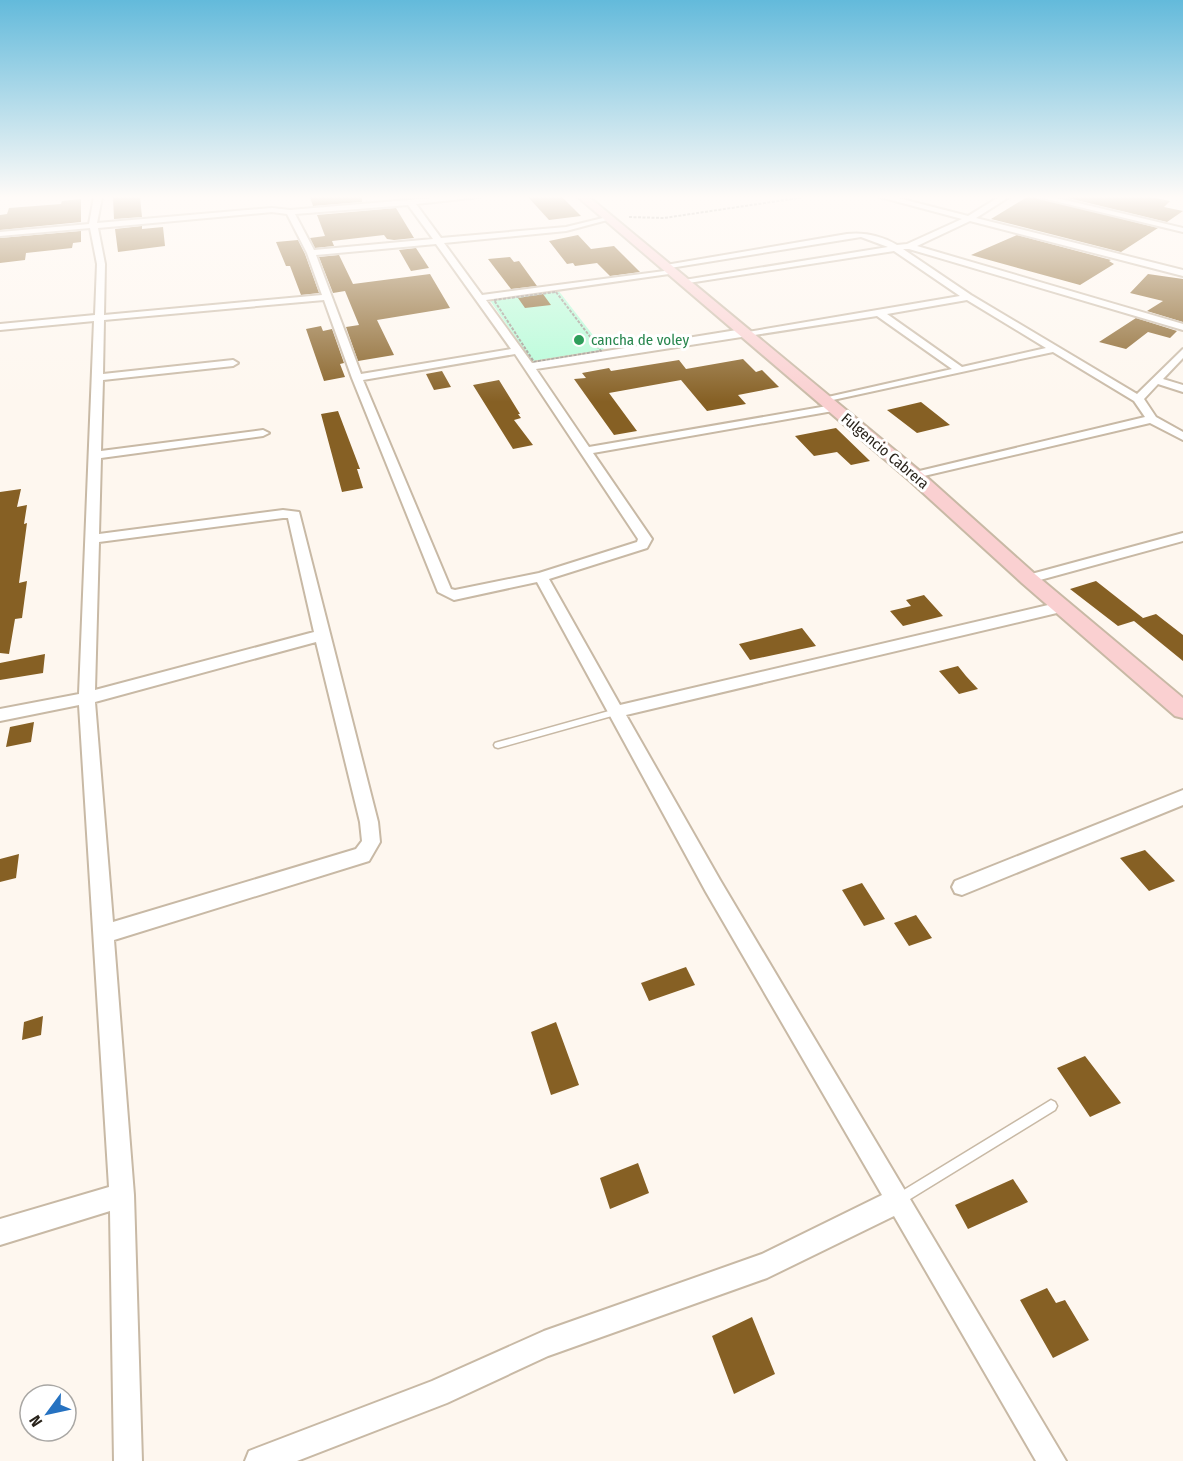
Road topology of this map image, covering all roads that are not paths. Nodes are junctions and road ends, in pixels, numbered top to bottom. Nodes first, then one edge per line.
1 (101, 265) edge
2 (315, 265) edge
3 (457, 265) edge
4 (663, 265) edge
5 (710, 265) edge
6 (743, 265) edge
7 (921, 265) edge
8 (974, 265) edge
9 (1152, 265) edge
10 (673, 273) junction
11 (1183, 273) edge
12 (326, 297) junction
13 (968, 297) junction
14 (481, 298) junction
15 (878, 312) junction
16 (100, 317) junction
17 (0, 327) edge
18 (1183, 327) edge
19 (745, 334) junction
20 (1054, 349) junction
21 (516, 351) junction
22 (1183, 352) edge
23 (233, 363) dead end
24 (532, 364) junction
25 (960, 370) junction
26 (98, 377) junction
27 (357, 378) junction
28 (1156, 380) junction
29 (1183, 389) edge
30 (1138, 399) junction
31 (828, 404) junction
32 (1152, 419) junction
33 (263, 433) dead end
34 (1183, 437) edge
35 (587, 451) junction
36 (96, 455) junction
37 (915, 476) junction
38 (1183, 537) edge
39 (94, 539) junction
40 (541, 577) junction
41 (1029, 579) junction
42 (1061, 607) junction
43 (322, 635) junction
44 (87, 698) junction
45 (1183, 710) edge
46 (616, 712) junction
47 (0, 715) edge
48 (498, 745) dead end
49 (1183, 797) edge
50 (962, 886) dead end
51 (104, 934) junction
52 (1051, 1106) dead end
53 (122, 1195) junction
54 (897, 1201) junction
55 (0, 1232) edge
56 (128, 1461) edge
57 (259, 1461) edge
58 (1052, 1461) edge

1 - 16 street
2 - 12 street
3 - 14 street
4 - 10 main road, Fulgencio Cabrera
5 - 10 street
6 - 10 street
7 - 13 street
8 - 18 street
9 - 11 street
10 - 14 street
10 - 19 main road, Fulgencio Cabrera
12 - 16 street
12 - 27 street
13 - 15 street
13 - 20 street
14 - 21 street
15 - 19 street
15 - 25 street
16 - 17 street
16 - 26 street
19 - 24 street
19 - 31 main road, Fulgencio Cabrera
20 - 25 street
20 - 30 street
21 - 24 street
21 - 27 street
22 - 28 street
23 - 26 street
24 - 35 street
25 - 31 street
26 - 36 street
27 - 40 street
28 - 29 street
28 - 30 street
30 - 32 street
31 - 35 street
31 - 37 main road, Fulgencio Cabrera
32 - 34 street
32 - 37 street
33 - 36 street
35 - 40 street
36 - 39 street
37 - 41 main road, Fulgencio Cabrera
38 - 41 street
39 - 43 street
39 - 44 street
40 - 46 street
41 - 42 main road, Fulgencio Cabrera
42 - 45 main road, Fulgencio Cabrera
42 - 46 street
43 - 44 street
43 - 51 street
44 - 47 street
44 - 51 street
46 - 48 lane
46 - 54 street
49 - 50 street
51 - 53 street
52 - 54 lane
53 - 55 street
53 - 56 street
54 - 57 street
54 - 58 street

